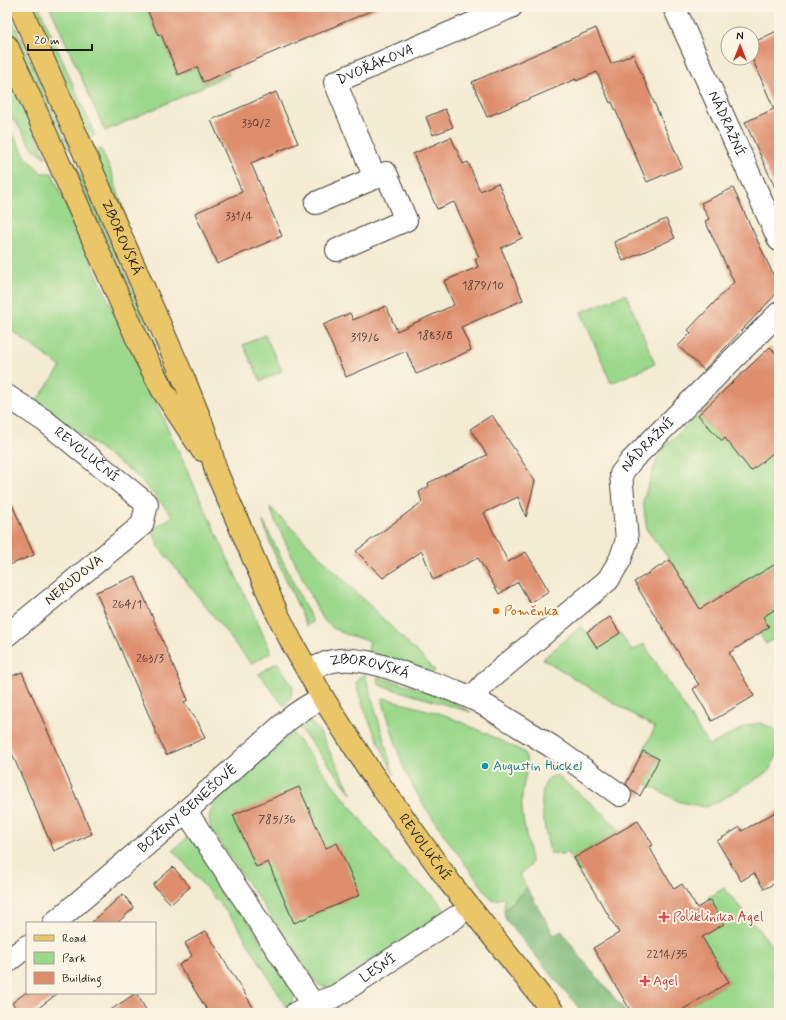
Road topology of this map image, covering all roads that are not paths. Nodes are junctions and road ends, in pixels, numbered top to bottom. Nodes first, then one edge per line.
1 (20, 7) edge
2 (511, 7) edge
3 (674, 7) edge
4 (7, 46) edge
5 (375, 178) junction
6 (316, 202) dead end
7 (779, 240) edge
8 (337, 250) dead end
9 (779, 313) edge
10 (7, 396) edge
11 (216, 471) junction
12 (142, 525) joint
13 (7, 635) edge
14 (309, 672) junction
15 (323, 698) junction
16 (472, 698) junction
17 (620, 795) dead end
18 (186, 812) junction
19 (456, 917) dead end
20 (55, 922) edge
21 (26, 947) edge
22 (7, 962) edge
23 (304, 1008) edge
24 (554, 1013) edge

1 - 11 main road, ZBOROVSKÁ
2 - 5 street, DVOŘÁKOVA
3 - 7 street, NÁDRAŽNÍ
4 - 11 main road, ZBOROVSKÁ
5 - 6 street
5 - 8 street
9 - 16 street, NÁDRAŽNÍ
10 - 12 street, REVOLUČNÍ
11 - 14 main road, ZBOROVSKÁ
12 - 13 street, NERUDOVA
14 - 15 main road, REVOLUČNÍ
14 - 16 street, ZBOROVSKÁ
15 - 18 street, BOŽENY BENEŠOVÉ
15 - 24 main road, REVOLUČNÍ
16 - 17 street, ZBOROVSKÁ
18 - 20 street, BOŽENY BENEŠOVÉ
18 - 23 street
19 - 23 street, LESNÍ
21 - 22 street

